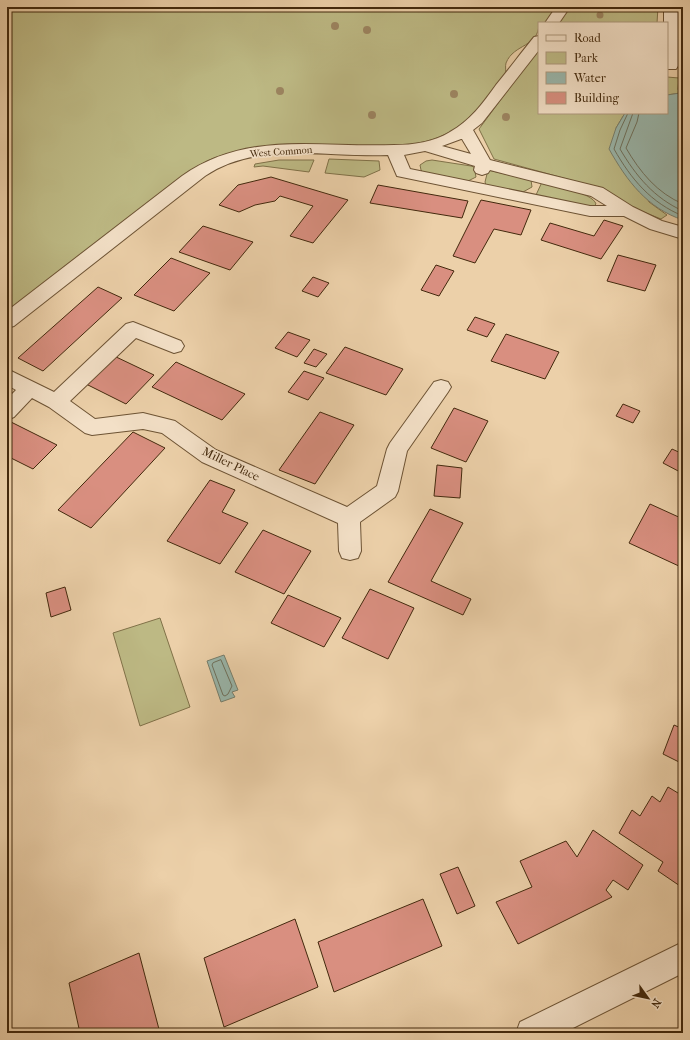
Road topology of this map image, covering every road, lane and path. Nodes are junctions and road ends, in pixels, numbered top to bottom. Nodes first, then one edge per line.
1 (563, 7) edge
2 (671, 7) edge
3 (553, 22) edge
4 (538, 41) edge
5 (671, 66) dead end
6 (466, 130) junction
7 (427, 147) junction
8 (394, 150) junction
9 (484, 163) junction
10 (538, 177) junction
11 (477, 187) junction
12 (531, 198) junction
13 (627, 211) junction
14 (683, 233) edge
15 (7, 321) edge
16 (174, 346) dead end
17 (7, 376) edge
18 (441, 387) dead end
19 (30, 388) junction
20 (56, 402) junction
21 (7, 412) edge
22 (349, 518) junction
23 (350, 551) dead end
24 (683, 957) edge
25 (531, 1033) edge

1 - 3 street
2 - 5 street
4 - 6 street, West Common
6 - 7 street, West Common
6 - 9 street
7 - 8 street, West Common
7 - 9 street
8 - 11 street
8 - 15 street, West Common
9 - 10 street
9 - 11 street
10 - 12 street
10 - 13 street
11 - 12 street
12 - 13 street
13 - 14 street
16 - 20 street
17 - 19 street, Miller Place
18 - 22 street
19 - 20 street, Miller Place
19 - 21 street
20 - 22 street, Miller Place
22 - 23 street
24 - 25 street

